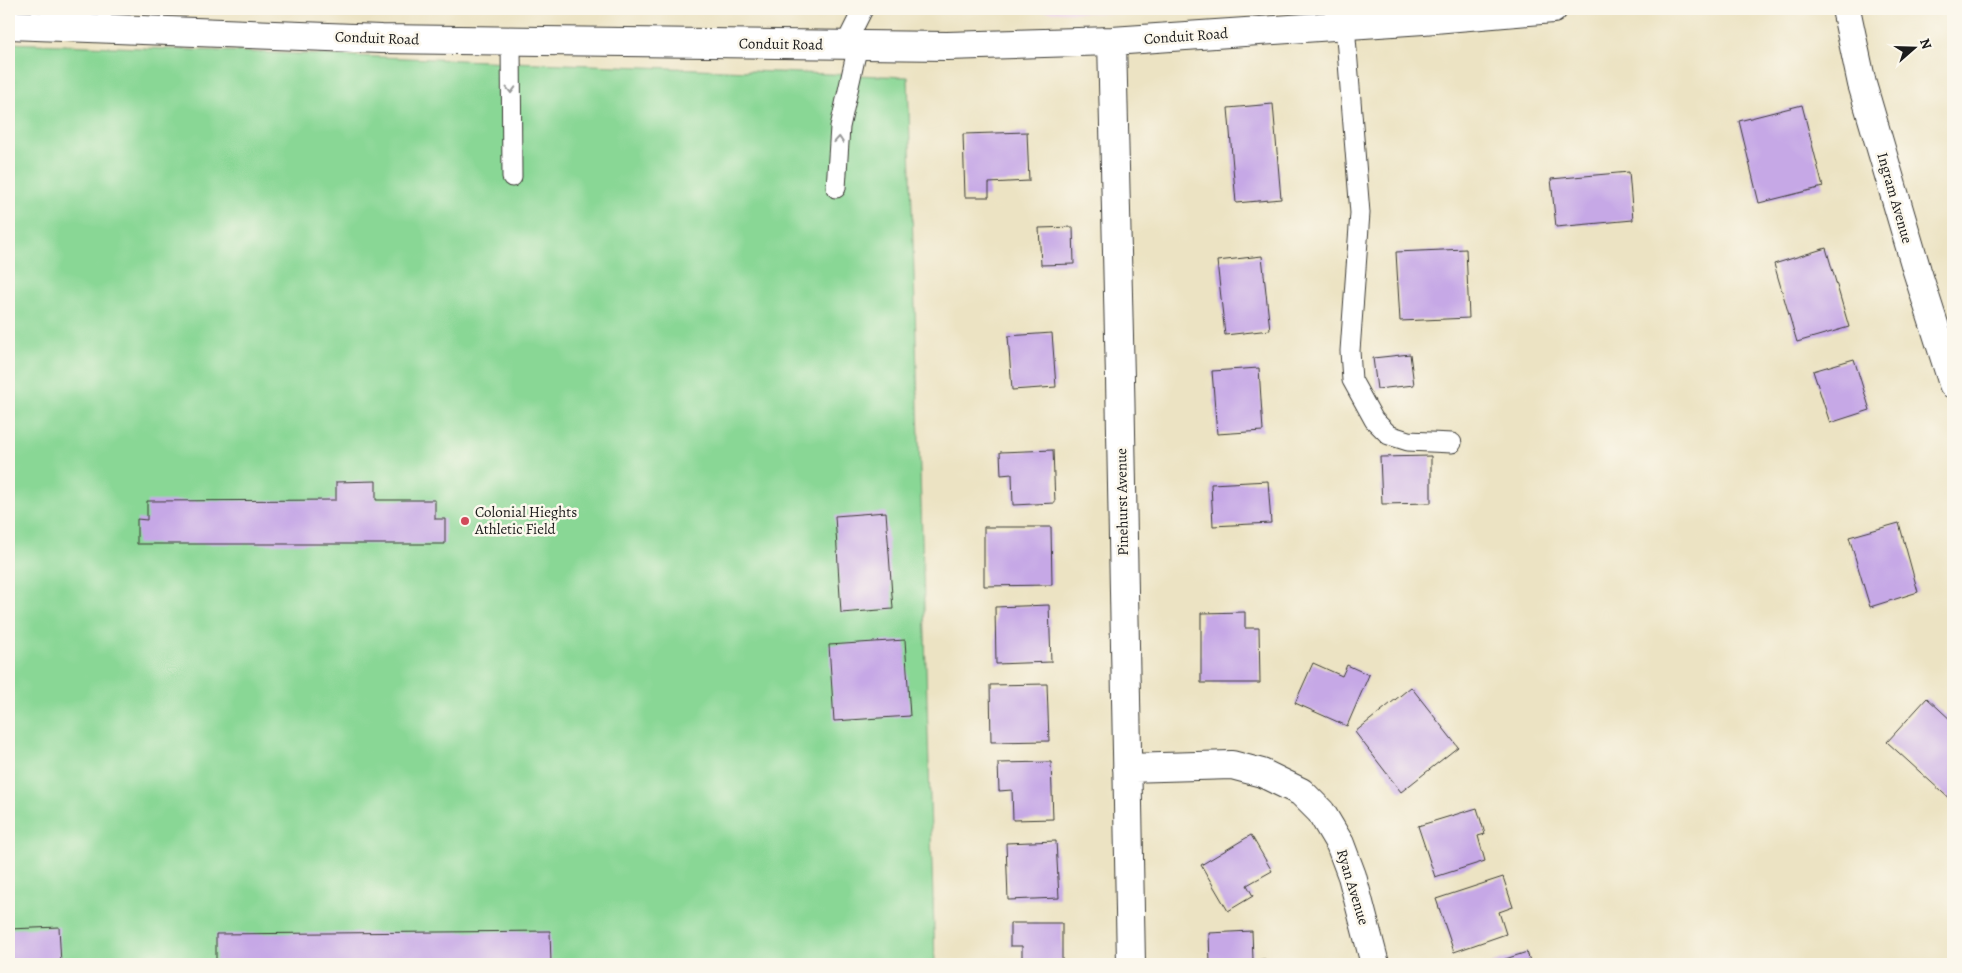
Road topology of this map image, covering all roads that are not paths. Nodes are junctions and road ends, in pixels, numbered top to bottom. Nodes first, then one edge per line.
1 (863, 9) edge
2 (1553, 9) edge
3 (1846, 9) edge
4 (1421, 14) edge
5 (9, 25) edge
6 (1345, 25) junction
7 (510, 41) junction
8 (1112, 41) junction
9 (851, 45) junction
10 (512, 177) dead end
11 (836, 188) dead end
12 (1953, 384) edge
13 (1452, 443) dead end
14 (1127, 768) junction
15 (1131, 964) edge
16 (1375, 964) edge

1 - 9 lane
2 - 4 street, Conduit Road
3 - 12 street, Ingram Avenue
4 - 6 street, Conduit Road
5 - 7 street, Conduit Road
6 - 8 street, Conduit Road
6 - 13 lane
7 - 9 street, Conduit Road
7 -> 10 lane
8 - 9 street, Conduit Road
8 - 14 street, Pinehurst Avenue
11 -> 9 lane
14 - 15 street, Pinehurst Avenue
14 - 16 street, Ryan Avenue

